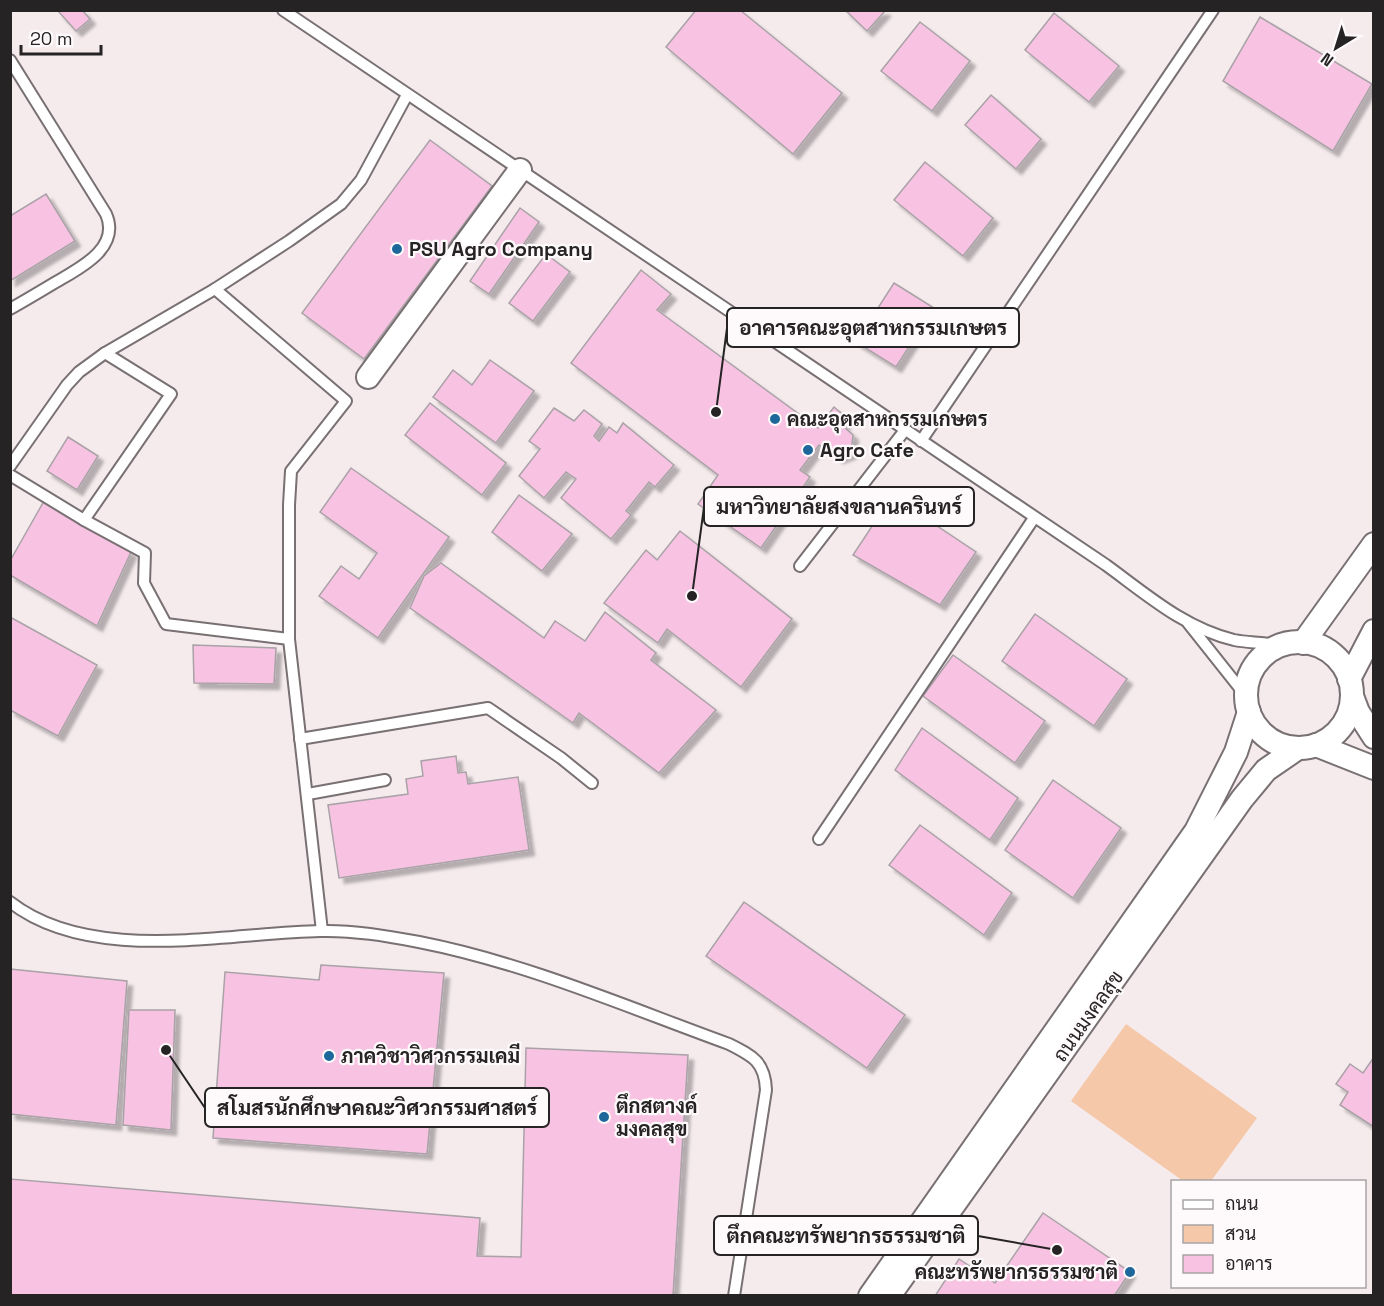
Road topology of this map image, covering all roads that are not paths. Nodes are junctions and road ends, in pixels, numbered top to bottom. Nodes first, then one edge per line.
1 (283, 10) edge
2 (1213, 10) edge
3 (10, 60) edge
4 (407, 95) junction
5 (520, 170) junction
6 (215, 289) junction
7 (10, 309) edge
8 (105, 353) junction
9 (368, 377) dead end
10 (905, 430) junction
11 (921, 441) junction
12 (10, 466) edge
13 (10, 475) edge
14 (1034, 518) junction
15 (84, 520) junction
16 (1374, 544) edge
17 (801, 566) dead end
18 (1188, 623) junction
19 (1374, 631) edge
20 (290, 639) junction
21 (1303, 643) junction
22 (1280, 646) junction
23 (1351, 687) junction
24 (1248, 704) junction
25 (1374, 738) edge
26 (300, 739) junction
27 (1307, 747) junction
28 (1374, 768) edge
29 (385, 780) dead end
30 (592, 783) dead end
31 (308, 794) junction
32 (819, 839) dead end
33 (10, 902) edge
34 (322, 931) junction
35 (734, 1296) edge
36 (870, 1296) edge
37 (889, 1296) edge

1 - 4 lane
2 - 11 lane
3 - 7 lane
4 - 5 lane
4 - 6 lane
5 - 9 street
5 - 10 lane
6 - 8 lane
6 - 20 lane
8 - 12 lane
8 - 15 lane
10 - 11 lane
10 - 17 lane
11 - 14 lane
13 - 15 lane
14 - 18 lane
14 - 32 lane
15 - 20 lane
16 - 21 street
18 - 22 lane
18 - 24 lane
19 - 23 street
20 - 26 lane
21 - 22 street
21 - 23 street
22 - 24 street
23 - 25 street
23 - 27 street
24 - 27 street
24 - 36 street, ถนนมงคลสุข
26 - 30 lane
26 - 31 lane
27 - 28 street
27 - 37 street, ถนนมงคลสุข
29 - 31 lane
31 - 34 lane
33 - 34 lane
34 - 35 lane

